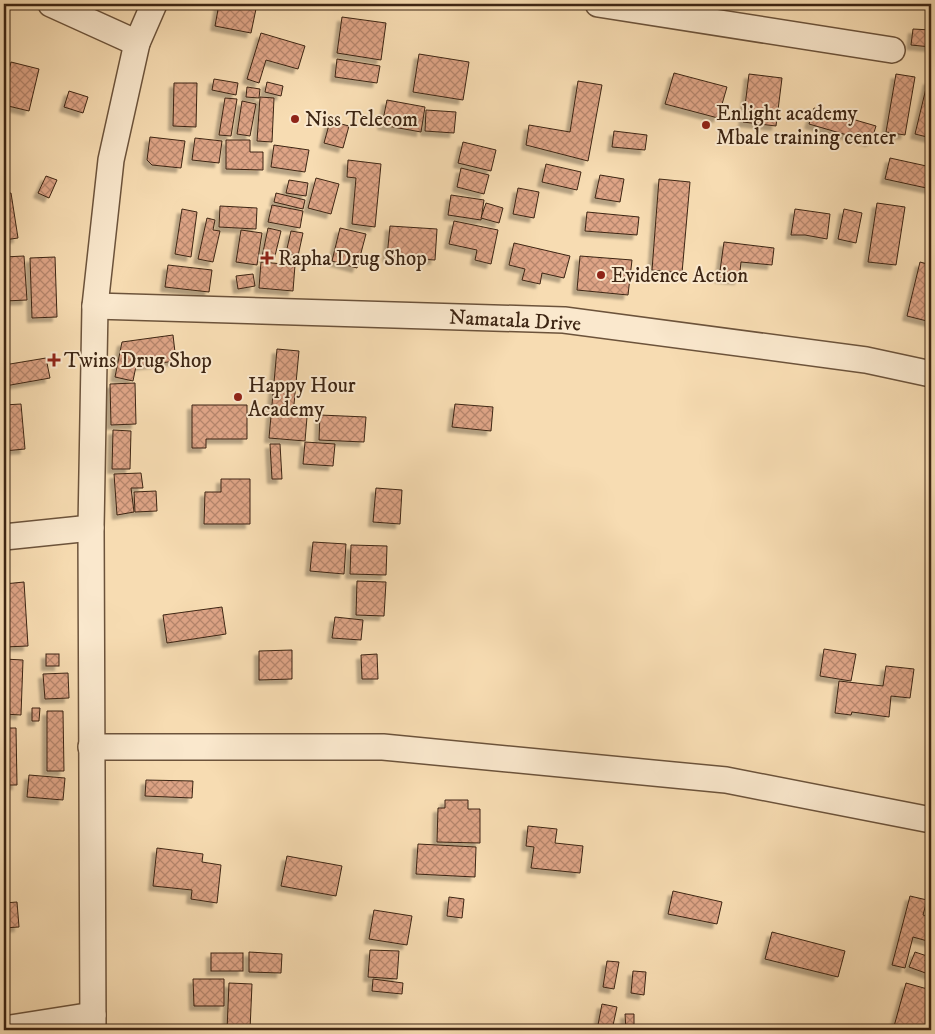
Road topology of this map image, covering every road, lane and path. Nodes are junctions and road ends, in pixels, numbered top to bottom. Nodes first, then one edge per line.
1 (51, 4) edge
2 (154, 4) edge
3 (598, 4) edge
4 (137, 44) junction
5 (892, 50) dead end
6 (95, 306) junction
7 (931, 374) edge
8 (91, 528) junction
9 (4, 537) edge
10 (91, 746) junction
11 (931, 820) edge
12 (93, 1023) edge
13 (4, 1029) edge

1 - 4 street
2 - 4 street
3 - 5 street
4 - 6 street
6 - 7 street, Namatala Drive
6 - 8 street
8 - 9 street
8 - 10 street
10 - 11 street
10 - 12 street
12 - 13 street

